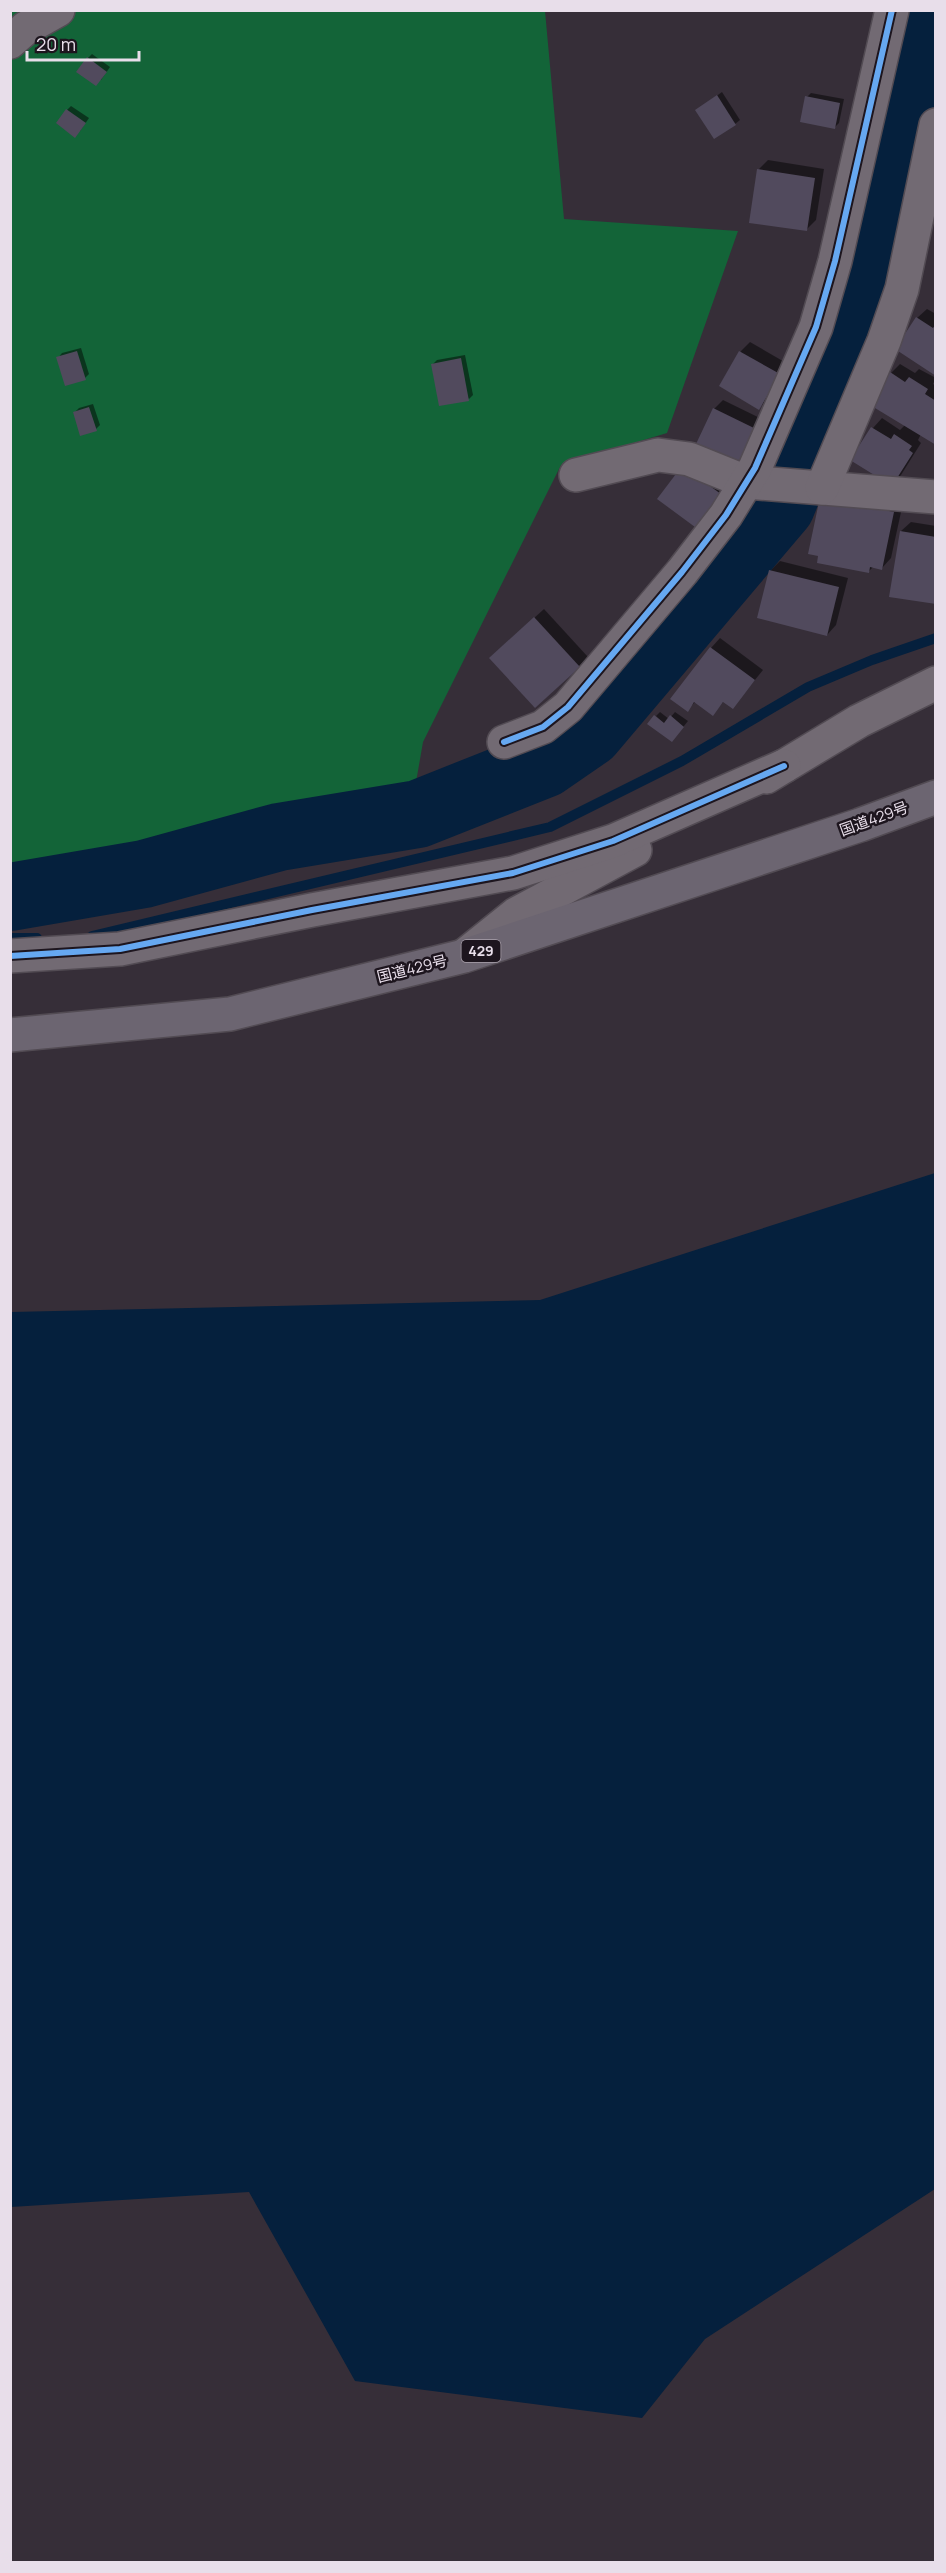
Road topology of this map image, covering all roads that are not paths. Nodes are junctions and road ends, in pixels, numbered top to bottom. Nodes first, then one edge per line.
1 (58, 10) edge
2 (892, 10) edge
3 (10, 42) edge
4 (936, 125) edge
5 (576, 475) dead end
6 (746, 482) junction
7 (822, 488) junction
8 (936, 497) edge
9 (936, 683) edge
10 (504, 742) dead end
11 (784, 766) junction
12 (936, 796) edge
13 (10, 956) edge
14 (464, 956) junction
15 (10, 1035) edge

1 - 3 street
2 - 6 street
4 - 7 street
5 - 6 street
6 - 7 street
6 - 10 street
7 - 8 street
9 - 11 street
11 - 13 street
11 - 14 street
12 - 14 highway, 国道429号 / 429
14 - 15 highway, 国道429号 / 429

